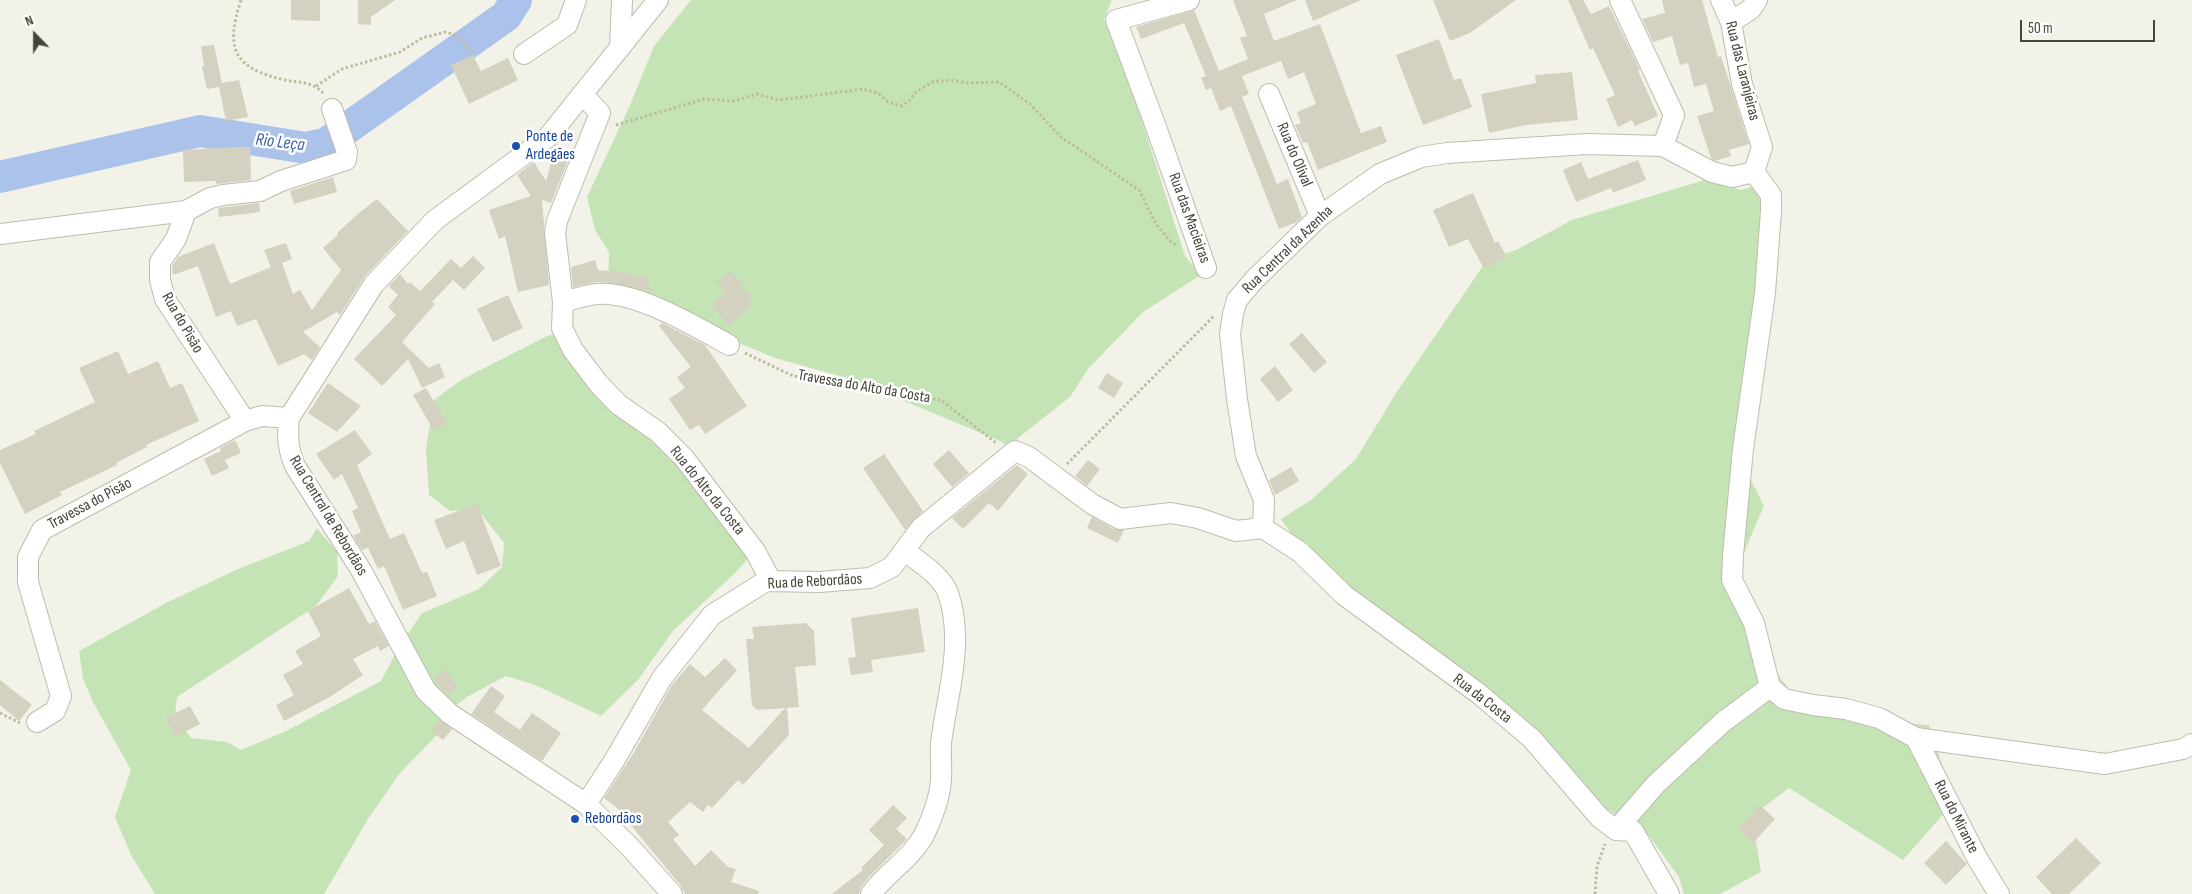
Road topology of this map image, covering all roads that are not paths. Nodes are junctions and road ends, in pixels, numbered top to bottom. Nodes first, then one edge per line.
1 (576, 0) edge
2 (622, 0) edge
3 (658, 0) edge
4 (1189, 0) edge
5 (1620, 0) edge
6 (1721, 0) edge
7 (1757, 0) edge
8 (1731, 22) junction
9 (620, 48) junction
10 (524, 54) dead end
11 (582, 94) junction
12 (1269, 94) dead end
13 (332, 109) road end
14 (1663, 146) junction
15 (1754, 172) junction
16 (186, 211) junction
17 (1320, 216) junction
18 (0, 234) edge
19 (1206, 268) road end
20 (563, 302) junction
21 (729, 345) road end
22 (289, 418) junction
23 (245, 421) junction
24 (1263, 528) junction
25 (905, 551) junction
26 (772, 581) junction
27 (1770, 688) junction
28 (37, 722) dead end
29 (1916, 738) junction
30 (2192, 744) edge
31 (586, 804) junction
32 (1616, 830) junction
33 (672, 894) edge
34 (871, 894) edge
35 (1669, 894) edge
36 (1999, 894) edge

1 - 10 street
2 - 9 street
3 - 9 street, Rua Central de Rebordãos
4 - 19 street, Rua das Macieiras
5 - 14 street
6 - 8 street, Rua das Laranjeiras
7 - 8 street
8 - 15 street, Rua das Laranjeiras
9 - 11 street, Rua Central de Rebordãos
11 - 20 street, Rua do Alto da Costa
11 - 22 street, Rua Central de Rebordãos
12 - 17 street, Rua do Olival
13 - 16 street
14 - 15 street, Rua Central da Azenha
14 - 17 street, Rua Central da Azenha
15 - 27 street
16 - 18 street
16 - 23 street, Rua do Pisão
17 - 24 street, Rua Central da Azenha
20 - 21 street
20 - 26 street, Rua do Alto da Costa
22 - 23 street
22 - 31 street, Rua Central de Rebordãos
23 - 28 street, Travessa do Pisão
24 - 25 street, Rua de Rebordãos
24 - 32 street, Rua da Costa
25 - 26 street, Rua de Rebordãos
25 - 34 street
26 - 31 street, Rua de Rebordãos
27 - 29 street
27 - 32 street
29 - 30 street
29 - 36 street, Rua do Mirante
31 - 33 street, Rua Central de Rebordãos
32 - 35 street, Rua da Costa

